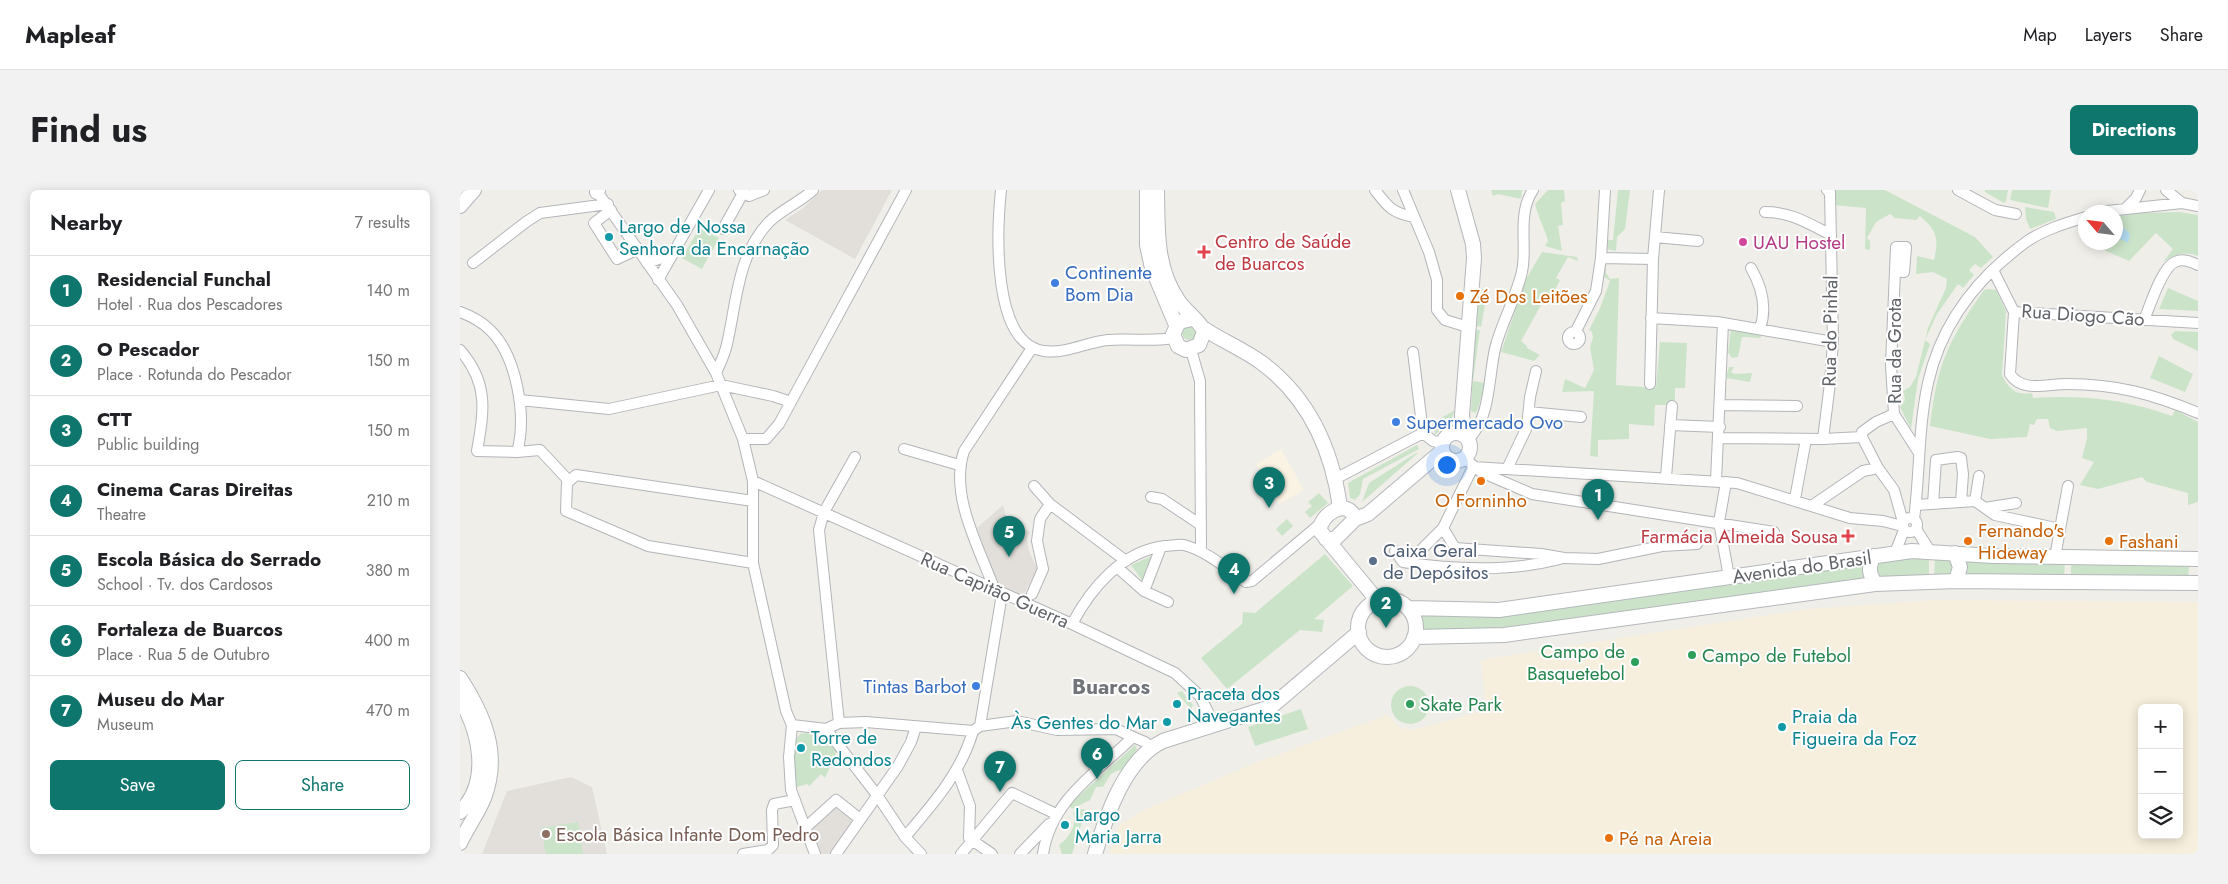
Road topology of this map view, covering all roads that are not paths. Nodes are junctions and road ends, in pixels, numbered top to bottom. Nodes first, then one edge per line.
1 (474, 190) edge
2 (597, 190) edge
3 (709, 190) edge
4 (764, 190) edge
5 (812, 190) edge
6 (906, 190) edge
7 (1001, 190) edge
8 (1147, 190) edge
9 (1157, 190) edge
10 (1374, 190) edge
11 (1402, 190) edge
12 (1458, 190) edge
13 (1533, 190) edge
14 (1606, 190) edge
15 (1659, 190) edge
16 (1958, 190) edge
17 (2160, 190) edge
18 (2166, 190) edge
19 (740, 191) edge
20 (1829, 191) edge
21 (2140, 192) edge
22 (2182, 203) junction
23 (460, 206) edge
24 (2151, 206) junction
25 (2198, 206) edge
26 (610, 207) junction
27 (2123, 208) edge
28 (2126, 208) junction
29 (1765, 212) dead end
30 (2016, 214) dead end
31 (1414, 217) junction
32 (2078, 219) edge
33 (723, 229) dead end
34 (1831, 235) junction
35 (1655, 237) junction
36 (1698, 241) dead end
37 (638, 249) junction
38 (673, 254) junction
39 (1601, 258) junction
40 (1653, 259) junction
41 (473, 263) dead end
42 (648, 263) junction
43 (2198, 265) edge
44 (1996, 267) junction
45 (1751, 268) dead end
46 (1895, 271) dead end
47 (658, 280) junction
48 (460, 312) edge
49 (2014, 312) junction
50 (1651, 318) junction
51 (2144, 320) junction
52 (1198, 323) junction
53 (1722, 323) junction
54 (2198, 323) edge
55 (1468, 327) junction
56 (1760, 329) junction
57 (1576, 331) dead end
58 (1174, 332) junction
59 (1220, 340) junction
60 (1833, 342) junction
61 (1195, 347) junction
62 (1032, 348) junction
63 (460, 350) edge
64 (1413, 352) dead end
65 (1536, 372) dead end
66 (716, 373) junction
67 (1650, 384) dead end
68 (721, 385) junction
69 (520, 400) junction
70 (791, 402) junction
71 (1720, 405) junction
72 (1672, 406) dead end
73 (1797, 406) dead end
74 (1529, 412) junction
75 (2198, 413) edge
76 (1894, 414) junction
77 (1462, 415) junction
78 (1482, 416) junction
79 (1581, 417) dead end
80 (1670, 425) junction
81 (1720, 427) junction
82 (1423, 434) junction
83 (1862, 437) junction
84 (1467, 438) junction
85 (1719, 438) junction
86 (743, 439) junction
87 (1806, 439) junction
88 (1822, 439) junction
89 (1445, 442) junction
90 (904, 450) dead end
91 (517, 452) junction
92 (1920, 453) junction
93 (855, 457) dead end
94 (1468, 462) junction
95 (959, 465) junction
96 (1508, 468) junction
97 (1878, 468) junction
98 (1978, 476) dead end
99 (1666, 477) junction
100 (573, 478) junction
101 (1335, 478) junction
102 (752, 481) junction
103 (1721, 482) junction
104 (1034, 486) dead end
105 (2068, 486) dead end
106 (1151, 498) dead end
107 (1795, 499) junction
108 (752, 501) junction
109 (1961, 502) junction
110 (1975, 502) junction
111 (2016, 503) dead end
112 (1050, 504) junction
113 (1933, 504) junction
114 (1813, 505) junction
115 (1916, 505) junction
116 (1340, 507) junction
117 (1985, 508) junction
118 (824, 512) junction
119 (1355, 519) junction
120 (1718, 522) junction
121 (1320, 524) junction
122 (1915, 524) junction
123 (1201, 525) junction
124 (1903, 526) junction
125 (1443, 528) junction
126 (2060, 529) junction
127 (1774, 532) dead end
128 (1341, 534) junction
129 (1326, 539) junction
130 (1697, 544) dead end
131 (1162, 547) junction
132 (1201, 551) junction
133 (1395, 551) dead end
134 (1930, 551) junction
135 (1895, 553) junction
136 (1955, 553) junction
137 (1341, 556) junction
138 (1874, 556) junction
139 (1564, 558) junction
140 (2055, 558) junction
141 (2198, 559) edge
142 (1126, 561) junction
143 (753, 563) junction
144 (1408, 563) junction
145 (1118, 568) junction
146 (1729, 577) junction
147 (1956, 581) junction
148 (2198, 583) edge
149 (1875, 584) junction
150 (1144, 591) junction
151 (999, 592) junction
152 (1032, 594) dead end
153 (1377, 600) junction
154 (1168, 602) dead end
155 (1408, 608) junction
156 (1072, 624) junction
157 (1359, 632) junction
158 (1414, 637) junction
159 (460, 678) edge
160 (460, 699) edge
161 (839, 723) junction
162 (792, 725) junction
163 (1211, 726) junction
164 (916, 727) junction
165 (826, 729) junction
166 (976, 729) junction
167 (1133, 737) junction
168 (1147, 752) junction
169 (957, 770) junction
170 (877, 795) junction
171 (794, 800) junction
172 (460, 812) edge
173 (1054, 818) junction
174 (860, 819) junction
175 (805, 828) junction
176 (905, 837) junction
177 (972, 841) junction
178 (460, 843) edge
179 (743, 854) edge
180 (815, 854) edge
181 (836, 854) edge
182 (921, 854) edge
183 (961, 854) edge
184 (992, 854) edge
185 (1020, 854) edge
186 (1043, 854) edge
187 (1095, 854) edge

1 - 23 main road
2 - 26 street
3 - 38 street
4 - 19 street
5 - 66 street
6 - 70 street
7 - 62 street
8 - 58 main road
9 - 52 main road
10 - 31 street
11 - 31 street
12 - 55 main road
13 - 78 street
14 - 39 street
15 - 35 street
16 - 30 street
17 - 24 street
18 - 22 street
19 - 33 street
20 - 34 street, Rua do Pinhal
21 - 24 street
21 - 28 street
22 - 24 street
22 - 25 street
24 - 28 street
26 - 37 street
26 - 37 street
26 - 41 street
27 - 28 street
29 - 34 street
31 - 55 street
32 - 44 street
34 - 60 street, Rua do Pinhal
35 - 36 street
35 - 40 street
37 - 42 street
38 - 42 street
38 - 47 street
39 - 40 street
39 - 57 street
40 - 50 street
42 - 47 street
43 - 51 street
44 - 49 street, Rua Diogo Cão
44 - 92 street
45 - 56 street
46 - 76 street, Rua da Grota
47 - 66 street
48 - 69 street
49 - 51 street, Rua Diogo Cão
49 - 75 street
50 - 53 street
50 - 67 street
51 - 54 street, Rua Diogo Cão
52 - 58 main road
52 - 59 main road
52 - 61 main road
53 - 56 street
53 - 71 street
55 - 77 main road
56 - 60 street
58 - 61 main road
58 - 62 street
59 - 61 main road
59 - 101 main road
60 - 88 street, Rua do Pinhal
61 - 123 street
62 - 95 street
63 - 91 street
64 - 82 street
65 - 74 street
66 - 68 street
68 - 69 street
68 - 70 street
68 - 86 street
69 - 91 street
70 - 86 street
71 - 73 street
71 - 81 street
72 - 80 street
74 - 79 street
74 - 96 street
76 - 83 street
76 - 92 street, Rua da Grota
77 - 78 street
77 - 84 main road
77 - 89 main road
78 - 84 street
80 - 81 street
80 - 99 street
81 - 85 street
82 - 89 street
82 - 101 street
83 - 88 street
83 - 97 street
84 - 89 main road
84 - 94 main road
85 - 87 street
85 - 103 street
86 - 102 street
87 - 88 street
87 - 107 street
89 - 94 main road
89 - 119 main road
90 - 95 street
91 - 100 street
92 - 115 street
93 - 118 street
94 - 96 street
94 - 120 street
94 - 125 street
95 - 151 street
96 - 99 street
97 - 114 street
97 - 124 street
98 - 110 street
99 - 103 street
100 - 108 street
100 - 143 street
101 - 116 main road
102 - 108 street
102 - 118 street, Rua Capitão Guerra
103 - 107 street
103 - 120 street
104 - 112 street
105 - 126 street
106 - 123 street
107 - 114 street
108 - 143 street
109 - 110 street
109 - 113 street
109 - 113 street
110 - 117 street
111 - 117 street
112 - 142 street
112 - 152 street
113 - 115 street
114 - 124 street
115 - 122 street
116 - 119 main road
116 - 121 main road
117 - 126 street
118 - 151 street, Rua Capitão Guerra
118 - 161 street
119 - 128 main road
120 - 127 street
120 - 146 street
121 - 129 main road
121 - 132 street
122 - 124 street
122 - 134 street
123 - 132 street
124 - 135 street
125 - 139 street
125 - 144 street
126 - 140 street
128 - 129 main road
128 - 137 main road
129 - 137 main road
130 - 139 street
131 - 132 street
131 - 142 street
131 - 150 street
133 - 144 street
134 - 135 main road, Avenida do Brasil
134 - 136 main road, Avenida do Brasil
135 - 138 main road, Avenida do Brasil
136 - 140 main road, Avenida do Brasil
136 - 147 main road
137 - 153 main road
138 - 146 main road, Avenida do Brasil
138 - 149 main road
139 - 144 street
140 - 141 main road, Avenida do Brasil
142 - 145 street
143 - 162 street
145 - 150 street
145 - 156 street
146 - 155 main road, Avenida do Brasil
147 - 148 main road, Avenida do Brasil
147 - 149 main road, Avenida do Brasil
149 - 158 main road, Avenida do Brasil
150 - 154 street
151 - 156 street, Rua Capitão Guerra
151 - 166 street
153 - 155 main road
153 - 157 main road
155 - 158 main road
156 - 163 street, Rua Capitão Guerra
157 - 158 main road
157 - 163 main road
159 - 178 main road
160 - 172 main road
161 - 164 street
161 - 165 street
162 - 165 street
162 - 171 street
163 - 168 main road
164 - 166 street
164 - 170 street
165 - 170 street
166 - 167 street
166 - 169 street
167 - 168 street
167 - 173 street
168 - 187 main road
169 - 176 street
169 - 177 street
170 - 174 street
170 - 176 street
171 - 175 street
171 - 179 street
173 - 177 street
173 - 185 street
173 - 186 street
174 - 175 street
174 - 181 street
175 - 180 street
176 - 182 street
177 - 183 street
177 - 184 street

